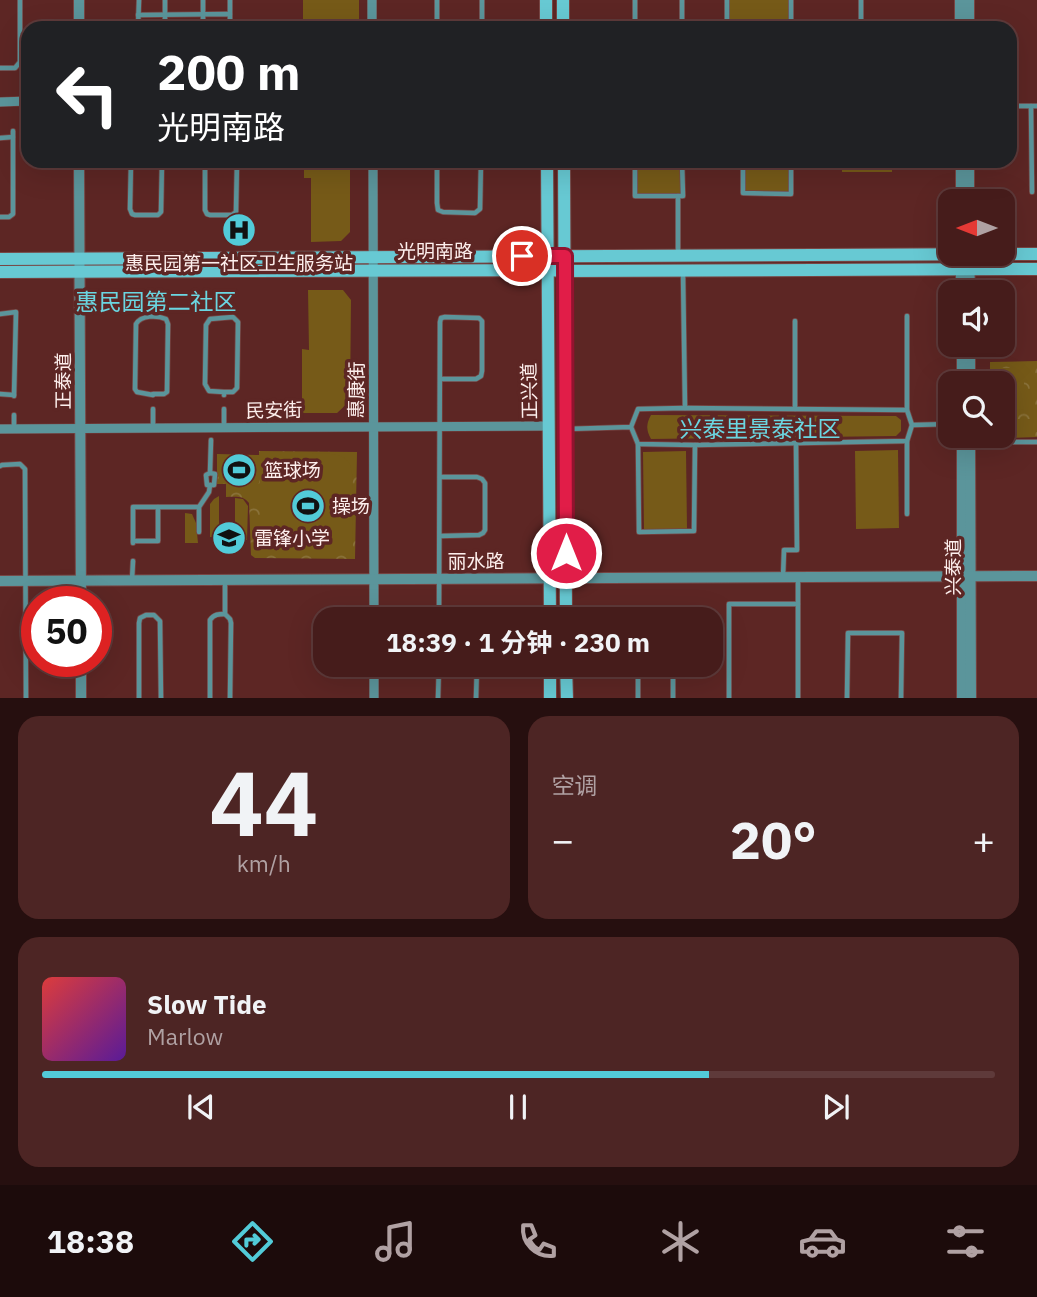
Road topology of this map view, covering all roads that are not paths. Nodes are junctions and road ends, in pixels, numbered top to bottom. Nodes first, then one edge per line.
1 (20, 0) edge
2 (79, 0) edge
3 (139, 0) edge
4 (165, 0) edge
5 (203, 0) edge
6 (230, 0) edge
7 (372, 0) edge
8 (437, 0) edge
9 (482, 0) edge
10 (546, 0) edge
11 (563, 0) edge
12 (635, 0) edge
13 (682, 0) edge
14 (727, 0) edge
15 (790, 0) edge
16 (861, 0) edge
17 (960, 0) edge
18 (969, 0) edge
19 (165, 14) junction
20 (203, 14) junction
21 (230, 14) junction
22 (138, 15) junction
23 (79, 21) edge
24 (138, 21) edge
25 (165, 21) edge
26 (203, 21) edge
27 (230, 21) edge
28 (372, 21) edge
29 (436, 21) edge
30 (482, 21) edge
31 (546, 21) edge
32 (563, 21) edge
33 (635, 21) edge
34 (682, 21) edge
35 (727, 21) edge
36 (791, 21) edge
37 (861, 21) edge
38 (960, 21) edge
39 (969, 21) edge
40 (0, 68) edge
41 (0, 102) edge
42 (21, 103) edge
43 (1034, 106) edge
44 (0, 138) edge
45 (79, 168) edge
46 (131, 168) edge
47 (162, 168) edge
48 (205, 168) edge
49 (237, 168) edge
50 (373, 168) edge
51 (437, 168) edge
52 (481, 168) edge
53 (547, 168) edge
54 (564, 168) edge
55 (635, 168) edge
56 (682, 168) edge
57 (743, 168) edge
58 (791, 168) edge
59 (961, 168) edge
60 (969, 168) edge
61 (961, 189) edge
62 (969, 189) edge
63 (1032, 191) dead end
64 (678, 196) junction
65 (0, 217) edge
66 (938, 254) edge
67 (1015, 254) edge
68 (1037, 254) edge
69 (547, 256) junction
70 (565, 256) junction
71 (678, 256) junction
72 (81, 258) junction
73 (0, 259) edge
74 (373, 264) junction
75 (965, 266) edge
76 (1037, 269) edge
77 (547, 270) junction
78 (965, 270) junction
79 (565, 271) junction
80 (683, 271) junction
81 (0, 272) edge
82 (80, 272) junction
83 (963, 280) edge
84 (967, 280) edge
85 (0, 314) edge
86 (907, 316) dead end
87 (795, 321) dead end
88 (440, 379) junction
89 (0, 394) edge
90 (224, 394) joint
91 (153, 395) joint
92 (685, 408) junction
93 (153, 409) dead end
94 (224, 409) dead end
95 (795, 409) junction
96 (907, 410) junction
97 (14, 415) dead end
98 (938, 424) edge
99 (912, 425) junction
100 (373, 426) junction
101 (440, 426) junction
102 (549, 426) junction
103 (631, 427) junction
104 (224, 428) junction
105 (0, 429) edge
106 (14, 429) junction
107 (80, 429) junction
108 (153, 429) junction
109 (565, 429) junction
110 (211, 440) dead end
111 (906, 441) junction
112 (1015, 441) edge
113 (1037, 442) edge
114 (796, 443) junction
115 (638, 444) junction
116 (695, 445) junction
117 (968, 448) edge
118 (0, 466) edge
119 (440, 477) junction
120 (158, 507) junction
121 (199, 507) junction
122 (906, 514) dead end
123 (199, 532) dead end
124 (440, 536) junction
125 (133, 561) dead end
126 (1037, 576) edge
127 (966, 577) junction
128 (550, 578) junction
129 (566, 578) junction
130 (783, 578) junction
131 (798, 578) junction
132 (373, 579) junction
133 (440, 579) junction
134 (80, 580) junction
135 (132, 580) junction
136 (225, 580) junction
137 (0, 581) edge
138 (25, 581) junction
139 (80, 586) edge
140 (798, 604) junction
141 (374, 607) edge
142 (439, 607) edge
143 (550, 607) edge
144 (566, 607) edge
145 (225, 614) junction
146 (81, 677) edge
147 (374, 677) edge
148 (439, 677) edge
149 (477, 677) edge
150 (550, 677) edge
151 (566, 677) edge
152 (638, 677) edge
153 (673, 677) edge
154 (26, 698) edge
155 (81, 698) edge
156 (139, 698) edge
157 (162, 698) edge
158 (210, 698) edge
159 (230, 698) edge
160 (374, 698) edge
161 (439, 698) edge
162 (476, 698) edge
163 (550, 698) edge
164 (567, 698) edge
165 (638, 698) edge
166 (673, 698) edge
167 (729, 698) edge
168 (798, 698) edge
169 (847, 698) edge
170 (901, 698) edge
171 (962, 698) edge
172 (971, 698) edge

1 - 40 lane
2 - 23 street
3 - 22 lane
4 - 19 lane
5 - 20 lane
6 - 21 lane
7 - 28 street
8 - 29 lane
9 - 30 lane
10 - 31 main road
11 - 32 main road
12 - 33 lane
13 - 34 lane
14 - 35 lane
15 - 36 lane
16 - 37 lane
17 - 38 street
18 - 39 street
19 - 20 lane
19 - 22 lane
19 - 25 lane
20 - 21 lane
20 - 26 lane
21 - 27 lane
22 - 24 lane
41 - 42 street
43 - 63 lane
44 - 65 lane
45 - 72 street, 正泰道
46 - 47 lane
48 - 49 lane
50 - 74 street, 惠康街
51 - 52 lane
53 - 69 main road, 正兴道
54 - 70 main road, 正兴道
55 - 64 lane
56 - 64 lane
57 - 58 lane
59 - 61 street
60 - 62 street
64 - 71 lane
66 - 71 main road, 光明南路
67 - 68 main road, 光明南路
69 - 70 main road, 光明南路
69 - 74 main road, 光明南路
69 - 77 main road, 正兴道
70 - 71 main road, 光明南路
70 - 79 main road, 正兴道
72 - 73 main road, 光明南路
72 - 74 main road, 光明南路
72 - 82 street, 正泰道
74 - 77 main road, 光明南路
74 - 82 main road, 光明南路
74 - 100 street, 惠康街
75 - 78 street
76 - 78 main road, 光明南路
77 - 79 main road, 光明南路
77 - 102 main road, 正兴道
78 - 80 main road, 光明南路
78 - 83 street
78 - 84 street
79 - 80 main road, 光明南路
79 - 109 main road, 正兴道
80 - 92 lane
81 - 82 main road, 光明南路
82 - 107 street, 正泰道
85 - 89 lane
86 - 96 lane
87 - 95 lane
88 - 88 lane
88 - 101 lane
90 - 90 lane
91 - 91 lane
92 - 95 lane
92 - 103 lane
93 - 108 lane
94 - 104 lane
95 - 96 lane
96 - 99 lane
97 - 106 lane
98 - 99 lane
99 - 111 lane
100 - 101 street, 民安街
100 - 104 street, 民安街
100 - 132 street, 惠康街
101 - 102 street, 民安街
101 - 119 lane
102 - 128 main road, 正兴道
103 - 109 lane
103 - 115 lane
104 - 108 street, 民安街
105 - 106 street, 民安街
106 - 107 street, 民安街
107 - 108 street, 民安街
107 - 134 street, 正泰道
109 - 129 main road, 正兴道
110 - 121 lane
111 - 114 lane
111 - 122 lane
112 - 113 lane
114 - 116 lane
114 - 130 lane
115 - 116 lane
115 - 116 lane
117 - 127 street, 兴泰道
118 - 138 lane
119 - 124 lane
119 - 124 lane
120 - 120 lane
120 - 121 lane
121 - 123 lane
124 - 133 lane
125 - 135 lane
126 - 127 street, 丽水路
127 - 131 street, 丽水路
127 - 171 street, 兴泰道
127 - 172 street, 兴泰道
128 - 129 street, 丽水路
128 - 133 street, 丽水路
128 - 143 main road, 正兴道
129 - 130 street, 丽水路
129 - 144 main road, 正兴道
130 - 131 street, 丽水路
131 - 140 lane
132 - 133 street, 丽水路
132 - 136 street, 丽水路
132 - 141 street, 惠康街
133 - 142 lane
134 - 135 street, 丽水路
134 - 138 street, 丽水路
134 - 139 street, 正泰道
135 - 136 street, 丽水路
136 - 145 lane
137 - 138 street, 丽水路
138 - 154 lane
140 - 167 lane
140 - 168 lane
145 - 158 lane
145 - 159 lane
146 - 155 street
147 - 160 street
148 - 161 lane
149 - 162 lane
150 - 163 main road
151 - 164 main road
152 - 165 lane
153 - 166 lane
156 - 157 lane
169 - 170 lane

